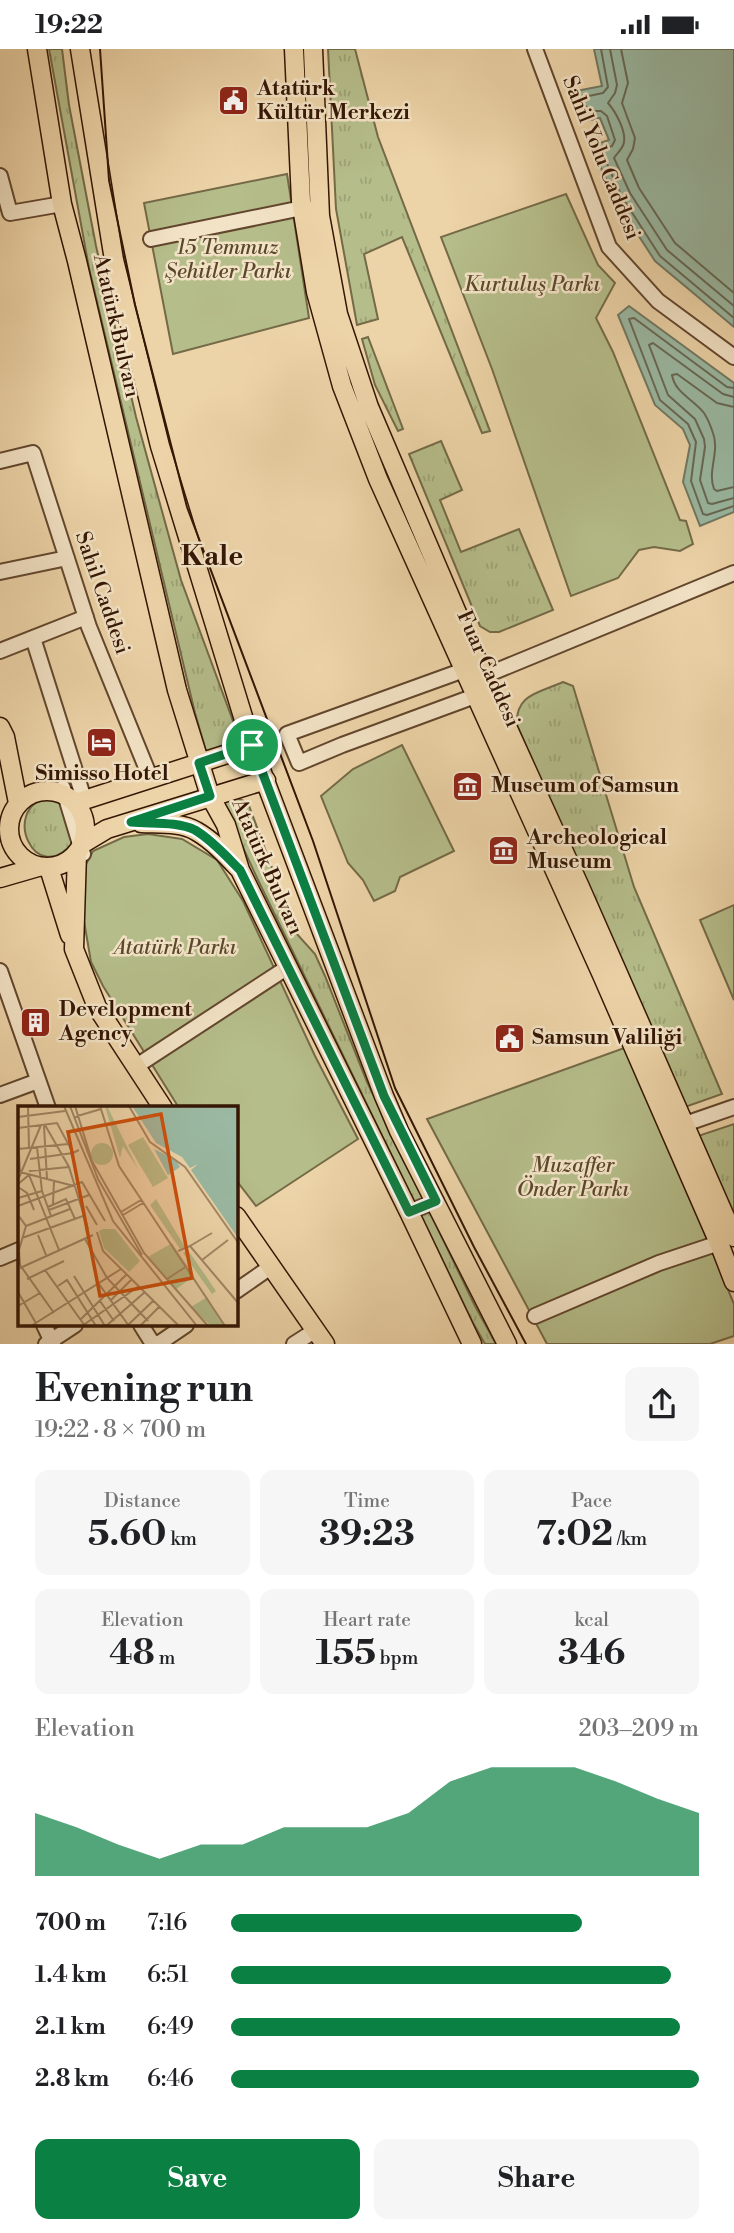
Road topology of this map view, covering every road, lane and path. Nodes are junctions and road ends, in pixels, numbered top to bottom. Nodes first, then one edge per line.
1 (37, 49) edge
2 (80, 49) edge
3 (294, 49) edge
4 (313, 49) edge
5 (535, 49) edge
6 (0, 176) edge
7 (62, 204) junction
8 (302, 208) junction
9 (5, 213) edge
10 (151, 239) dead end
11 (734, 357) edge
12 (0, 461) edge
13 (67, 558) junction
14 (0, 572) edge
15 (734, 573) edge
16 (86, 617) junction
17 (33, 638) junction
18 (0, 651) edge
19 (464, 670) junction
20 (484, 676) junction
21 (475, 696) junction
22 (0, 727) edge
23 (252, 745) junction
24 (7, 763) edge
25 (199, 763) junction
26 (150, 777) junction
27 (266, 781) junction
28 (210, 796) junction
29 (72, 797) junction
30 (9, 818) edge
31 (131, 822) junction
32 (81, 850) junction
33 (43, 867) junction
34 (240, 870) junction
35 (0, 878) edge
36 (74, 949) junction
37 (288, 967) junction
38 (0, 971) edge
39 (135, 1067) junction
40 (38, 1081) junction
41 (0, 1095) edge
42 (47, 1106) edge
43 (162, 1106) edge
44 (734, 1107) edge
45 (663, 1113) junction
46 (682, 1132) junction
47 (436, 1201) junction
48 (409, 1212) junction
49 (238, 1219) edge
50 (727, 1240) edge
51 (272, 1266) junction
52 (734, 1282) edge
53 (238, 1290) edge
54 (535, 1316) dead end
55 (72, 1327) edge
56 (143, 1327) edge
57 (183, 1327) edge
58 (321, 1337) edge
59 (50, 1343) edge
60 (156, 1344) edge
61 (294, 1344) edge
62 (472, 1344) edge
63 (507, 1344) edge

1 - 7 main road, Atatürk Bulvarı
2 - 23 main road, Atatürk Bulvarı
3 - 8 main road, Fuar Caddesi
4 - 20 main road, Fuar Caddesi
5 - 11 street, Sahil Yolu Caddesi
6 - 9 street
7 - 9 street
7 - 25 main road, Atatürk Bulvarı
8 - 10 street
8 - 19 main road, Fuar Caddesi
12 - 13 street, Sahil Caddesi
13 - 14 street
13 - 16 street, Sahil Caddesi
15 - 20 street
16 - 17 street
16 - 26 street, Sahil Caddesi
17 - 18 street
17 - 29 street
19 - 21 main road, Fuar Caddesi
19 - 21 street
20 - 45 main road, Fuar Caddesi
21 - 45 main road, Fuar Caddesi
22 - 24 main road
23 - 25 main road
23 - 27 main road, Atatürk Bulvarı
24 - 30 main road
25 - 26 main road
25 - 28 main road, Atatürk Bulvarı
26 - 29 main road
27 - 28 main road
27 - 47 main road, Atatürk Bulvarı
28 - 31 main road
28 - 34 main road, Atatürk Bulvarı
29 - 30 main road
29 - 32 main road
30 - 33 main road
31 - 32 main road
31 - 34 main road
32 - 33 main road
32 - 36 main road
33 - 35 main road
33 - 36 main road
34 - 37 main road, Atatürk Bulvarı
36 - 39 main road
37 - 39 street
37 - 48 main road, Atatürk Bulvarı
38 - 40 street
39 - 43 main road
40 - 41 street
40 - 42 street
44 - 46 street
45 - 46 main road, Fuar Caddesi
46 - 50 main road, Fuar Caddesi
47 - 48 street
47 - 63 main road, Atatürk Bulvarı
48 - 62 main road, Atatürk Bulvarı
49 - 51 main road
50 - 52 main road, Fuar Caddesi
50 - 54 street
51 - 53 street
51 - 58 main road
55 - 59 street
56 - 60 street
57 - 60 street
58 - 61 street

